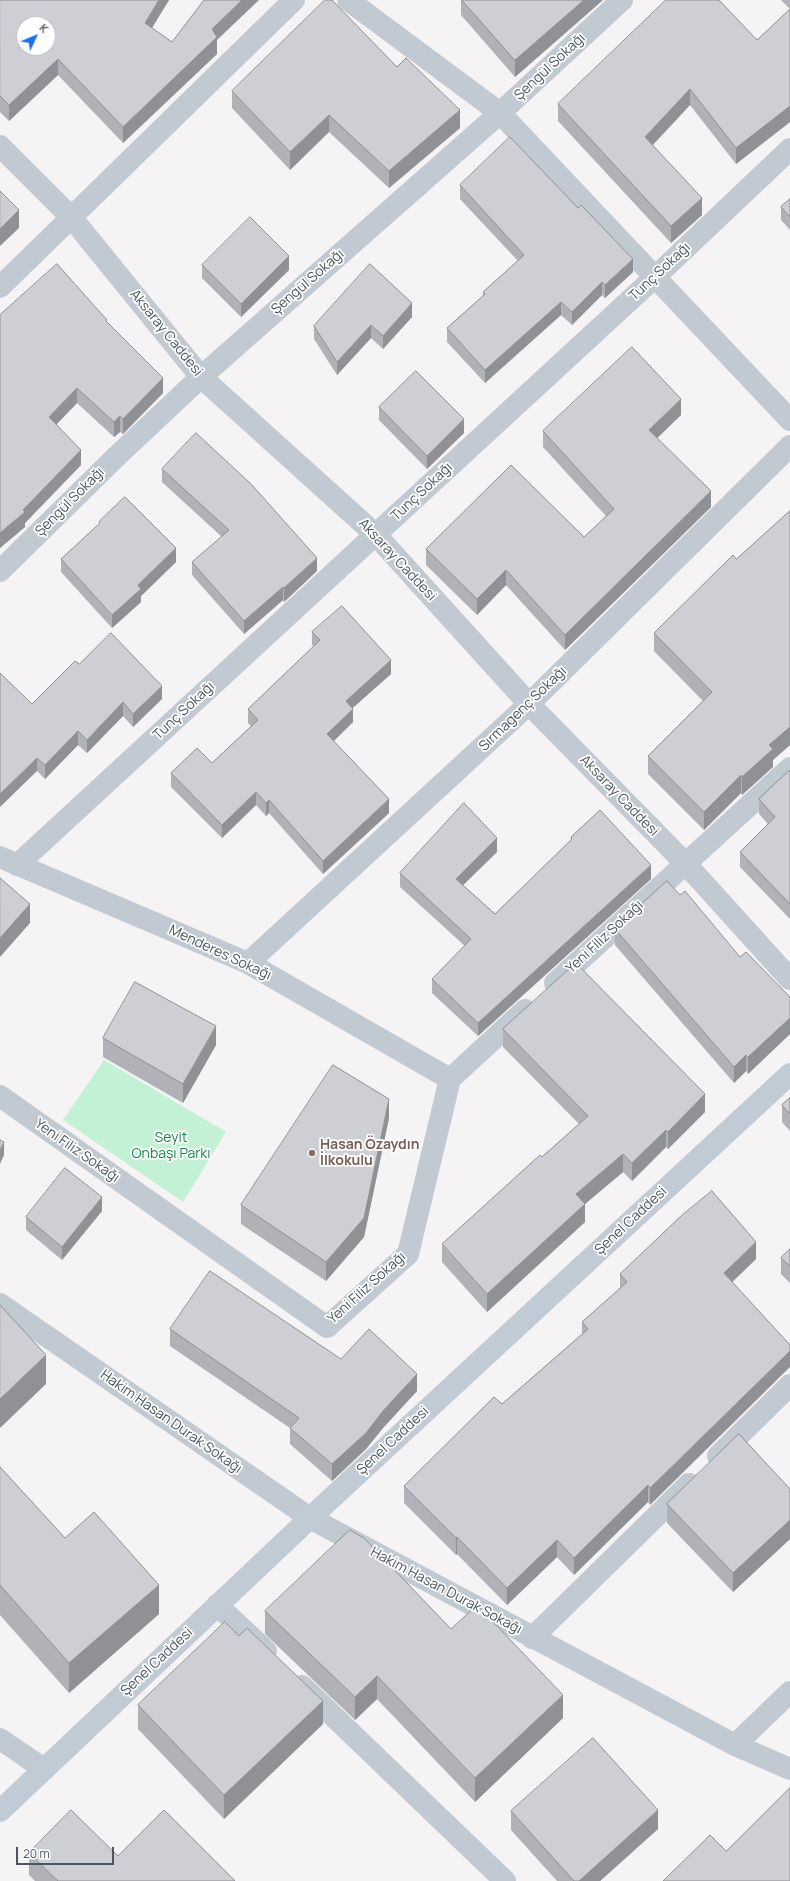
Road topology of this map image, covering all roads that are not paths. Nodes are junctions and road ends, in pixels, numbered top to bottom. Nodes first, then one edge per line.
1 (294, 0) edge
2 (348, 0) edge
3 (622, 0) edge
4 (500, 113) junction
5 (0, 146) edge
6 (790, 149) edge
7 (71, 217) junction
8 (654, 277) junction
9 (0, 287) edge
10 (201, 377) junction
11 (790, 420) edge
12 (790, 446) edge
13 (376, 535) junction
14 (0, 571) edge
15 (529, 704) junction
16 (790, 768) edge
17 (8, 861) edge
18 (685, 863) junction
19 (248, 963) junction
20 (790, 979) edge
21 (790, 1074) edge
22 (450, 1079) junction
23 (0, 1096) edge
24 (0, 1304) edge
25 (790, 1385) edge
26 (310, 1518) junction
27 (217, 1605) junction
28 (532, 1638) junction
29 (790, 1692) edge
30 (0, 1739) edge
31 (735, 1745) junction
32 (44, 1769) junction
33 (790, 1769) edge
34 (0, 1811) edge
35 (505, 1881) edge

1 - 7 street
2 - 4 street
3 - 4 street, Şengül Sokağı
4 - 8 street
4 - 10 street, Şengül Sokağı
5 - 7 street, Aksaray Caddesi
6 - 8 street, Tunç Sokağı
7 - 9 street
7 - 10 street, Aksaray Caddesi
8 - 11 street
8 - 13 street, Tunç Sokağı
10 - 13 street, Aksaray Caddesi
10 - 14 street, Şengül Sokağı
12 - 15 street, Sırmagenç Sokağı
13 - 15 street, Aksaray Caddesi
13 - 17 street, Tunç Sokağı
15 - 18 street, Aksaray Caddesi
15 - 19 street, Sırmagenç Sokağı
16 - 18 street, Yeni Filiz Sokağı
17 - 19 street, Menderes Sokağı
18 - 20 street, Aksaray Caddesi
18 - 22 street, Yeni Filiz Sokağı
19 - 22 street, Menderes Sokağı
21 - 26 street, Şenel Caddesi
22 - 23 street, Yeni Filiz Sokağı
24 - 26 street, Hakim Hasan Durak Sokağı
25 - 28 street
26 - 27 street, Şenel Caddesi
26 - 28 street, Hakim Hasan Durak Sokağı
27 - 32 street, Şenel Caddesi
27 - 35 street
28 - 31 street, Hakim Hasan Durak Sokağı
29 - 31 street
30 - 32 street
31 - 33 street, Hakim Hasan Durak Sokağı
32 - 34 street, Şenel Caddesi

